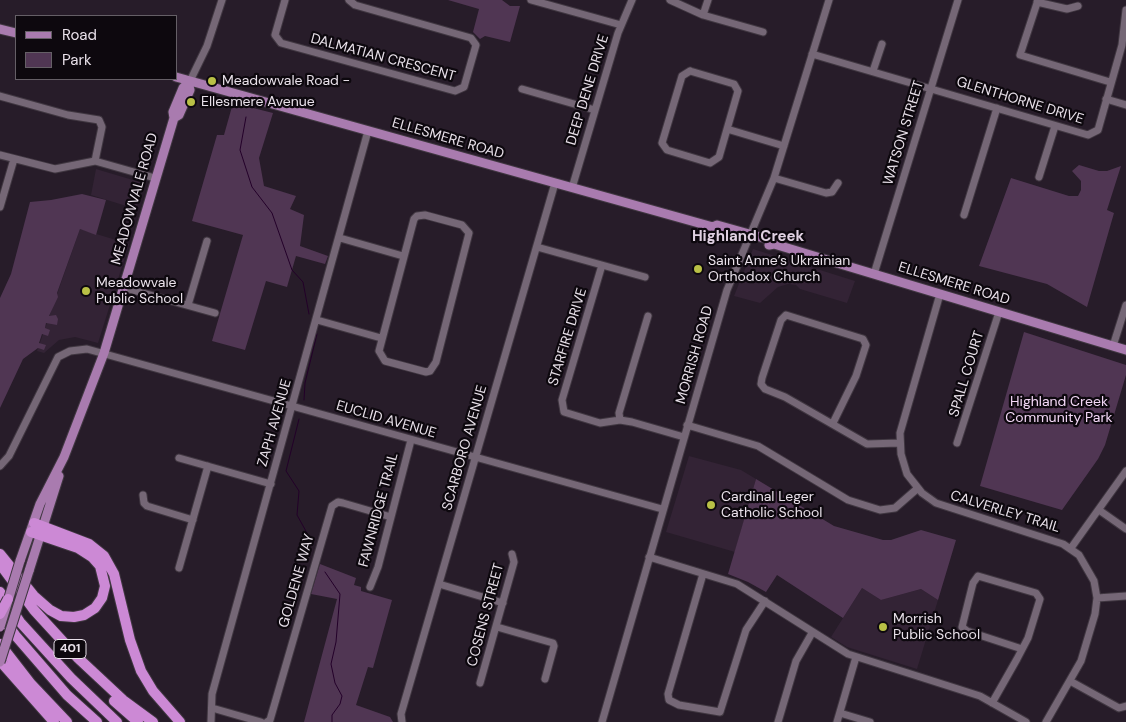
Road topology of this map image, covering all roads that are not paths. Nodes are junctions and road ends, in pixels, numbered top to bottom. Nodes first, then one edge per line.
1 (222, 0) edge
2 (285, 0) edge
3 (348, 0) edge
4 (531, 0) edge
5 (632, 0) edge
6 (670, 0) edge
7 (708, 0) edge
8 (829, 0) edge
9 (958, 0) edge
10 (1038, 1) edge
11 (1078, 6) dead end
12 (1126, 10) edge
13 (703, 15) junction
14 (621, 25) junction
15 (0, 29) edge
16 (763, 32) dead end
17 (15, 33) edge
18 (882, 44) dead end
19 (812, 54) junction
20 (873, 71) junction
21 (178, 78) edge
22 (1110, 82) junction
23 (189, 83) junction
24 (931, 88) junction
25 (522, 89) dead end
26 (0, 96) edge
27 (1106, 99) junction
28 (1126, 105) edge
29 (998, 108) junction
30 (595, 110) junction
31 (1055, 126) junction
32 (727, 129) junction
33 (368, 131) junction
34 (784, 146) junction
35 (0, 155) edge
36 (14, 159) junction
37 (95, 161) junction
38 (1039, 177) dead end
39 (155, 178) junction
40 (774, 178) junction
41 (555, 183) junction
42 (838, 183) dead end
43 (572, 188) junction
44 (0, 207) edge
45 (964, 216) dead end
46 (750, 237) junction
47 (340, 238) junction
48 (206, 241) dead end
49 (537, 247) junction
50 (403, 256) junction
51 (602, 266) junction
52 (874, 274) junction
53 (644, 277) dead end
54 (124, 288) junction
55 (940, 294) junction
56 (188, 305) junction
57 (1126, 305) edge
58 (999, 312) junction
59 (215, 314) dead end
60 (648, 316) dead end
61 (317, 320) junction
62 (381, 338) junction
63 (1113, 346) junction
64 (1126, 350) edge
65 (104, 353) junction
66 (293, 406) junction
67 (620, 420) junction
68 (833, 423) junction
69 (687, 425) junction
70 (684, 436) junction
71 (411, 440) junction
72 (900, 443) junction
73 (957, 443) dead end
74 (179, 458) dead end
75 (475, 458) junction
76 (0, 466) edge
77 (208, 466) junction
78 (1126, 471) edge
79 (271, 484) junction
80 (918, 488) junction
81 (143, 495) dead end
82 (662, 509) junction
83 (1098, 510) junction
84 (391, 517) junction
85 (193, 520) junction
86 (37, 529) junction
87 (1126, 529) edge
88 (1071, 548) junction
89 (0, 554) edge
90 (512, 554) dead end
91 (649, 557) junction
92 (0, 564) edge
93 (179, 568) dead end
94 (703, 574) junction
95 (438, 584) junction
96 (370, 587) dead end
97 (4, 596) edge
98 (1126, 596) edge
99 (1097, 598) junction
100 (765, 601) junction
101 (503, 603) junction
102 (34, 610) junction
103 (0, 614) edge
104 (0, 627) edge
105 (497, 627) junction
106 (812, 633) junction
107 (0, 644) edge
108 (1022, 649) junction
109 (856, 658) junction
110 (0, 661) edge
111 (545, 679) dead end
112 (1070, 681) junction
113 (480, 683) dead end
114 (992, 702) junction
115 (1126, 706) edge
116 (212, 708) junction
117 (840, 713) junction
118 (402, 721) edge
119 (54, 722) edge
120 (67, 722) edge
121 (97, 722) edge
122 (117, 722) edge
123 (138, 722) edge
124 (153, 722) edge
125 (180, 722) edge
126 (211, 722) edge
127 (261, 722) edge
128 (268, 722) edge
129 (602, 722) edge
130 (778, 722) edge
131 (837, 722) edge
132 (870, 722) edge
133 (1026, 722) edge
134 (1046, 722) edge

1 - 23 street, MEADOWVALE ROAD
2 - 3 street, DALMATIAN CRESCENT
4 - 14 street
5 - 14 street, DEEP DENE DRIVE
6 - 13 street
7 - 13 street
8 - 19 street, MORRISH ROAD
9 - 24 street, WATSON STREET
10 - 11 street
10 - 22 street
12 - 22 street, GLENTHORNE DRIVE
13 - 16 street
14 - 30 street, DEEP DENE DRIVE
15 - 17 main road
18 - 20 street
19 - 20 street, GLENTHORNE DRIVE
19 - 34 street, MORRISH ROAD
20 - 24 street, GLENTHORNE DRIVE
21 - 23 main road, ELLESMERE ROAD
22 - 27 street, GLENTHORNE DRIVE
23 - 33 main road, ELLESMERE ROAD
23 - 39 main road, MEADOWVALE ROAD
24 - 29 street, GLENTHORNE DRIVE
24 - 52 street, WATSON STREET
25 - 30 street
26 - 37 street
27 - 28 street
27 - 31 street, GLENTHORNE DRIVE
29 - 31 street, GLENTHORNE DRIVE
29 - 45 street
30 - 43 street, DEEP DENE DRIVE
31 - 38 street
32 - 32 street
32 - 34 street
33 - 41 main road, ELLESMERE ROAD
33 - 47 street, ZAPH AVENUE
34 - 40 street, MORRISH ROAD
35 - 36 street
36 - 37 street
36 - 44 street
37 - 39 street
39 - 54 main road, MEADOWVALE ROAD
40 - 42 street
40 - 46 street, MORRISH ROAD
41 - 43 main road, ELLESMERE ROAD
41 - 49 street, SCARBORO AVENUE
43 - 46 main road, ELLESMERE ROAD
46 - 52 main road, ELLESMERE ROAD
46 - 69 street, MORRISH ROAD
47 - 50 street
47 - 61 street, ZAPH AVENUE
48 - 56 street
49 - 51 street
49 - 75 street, SCARBORO AVENUE
50 - 62 street
50 - 62 street
51 - 53 street
51 - 67 street, STARFIRE DRIVE
52 - 55 main road, ELLESMERE ROAD
54 - 56 street
54 - 65 main road, MEADOWVALE ROAD
55 - 58 main road, ELLESMERE ROAD
55 - 72 street, CALVERLEY TRAIL
56 - 59 street
57 - 63 street
58 - 63 main road, ELLESMERE ROAD
58 - 73 street, SPALL COURT
60 - 67 street
61 - 62 street
61 - 66 street, ZAPH AVENUE
63 - 64 main road, ELLESMERE ROAD
65 - 66 street, EUCLID AVENUE
65 - 76 street, EUCLID AVENUE
65 - 86 main road, MEADOWVALE ROAD
66 - 71 street, EUCLID AVENUE
66 - 79 street, ZAPH AVENUE
67 - 70 street, STARFIRE DRIVE
68 - 68 street
68 - 72 street
69 - 70 street, MORRISH ROAD
69 - 80 street
70 - 82 street, MORRISH ROAD
71 - 75 street, EUCLID AVENUE
71 - 84 street, FAWNRIDGE TRAIL
72 - 80 street, CALVERLEY TRAIL
74 - 77 street
75 - 82 street, EUCLID AVENUE
75 - 95 street, SCARBORO AVENUE
77 - 79 street
77 - 85 street
78 - 83 street
79 - 116 street, ZAPH AVENUE
80 - 88 street, CALVERLEY TRAIL
81 - 85 street
82 - 91 street, MORRISH ROAD
83 - 87 street
83 - 88 street
84 - 96 street, FAWNRIDGE TRAIL
84 - 128 street, GOLDENE WAY
85 - 93 street
86 - 89 highway
86 - 97 main road, MEADOWVALE ROAD, bridge
86 - 110 main road, MEADOWVALE ROAD, bridge
86 - 125 highway
88 - 99 street, CALVERLEY TRAIL
90 - 101 street, COSENS STREET
91 - 94 street
91 - 129 street, MORRISH ROAD
92 - 102 highway, 401
94 - 100 street
94 - 100 street
95 - 101 street
95 - 118 street, SCARBORO AVENUE
97 - 103 highway, bridge
97 - 104 main road, MEADOWVALE ROAD, bridge
97 - 122 highway, 401
98 - 99 street
99 - 112 street, CALVERLEY TRAIL
100 - 106 street
101 - 105 street, COSENS STREET
102 - 123 highway
102 - 124 highway, 401
103 - 121 highway, 401
105 - 111 street
105 - 113 street, COSENS STREET
106 - 109 street
106 - 130 street
107 - 120 highway
108 - 108 street
108 - 114 street
109 - 114 street
109 - 117 street
110 - 119 highway
112 - 115 street
112 - 134 street, CALVERLEY TRAIL
114 - 133 street
116 - 126 street, ZAPH AVENUE
116 - 127 street
117 - 131 street
117 - 132 street

